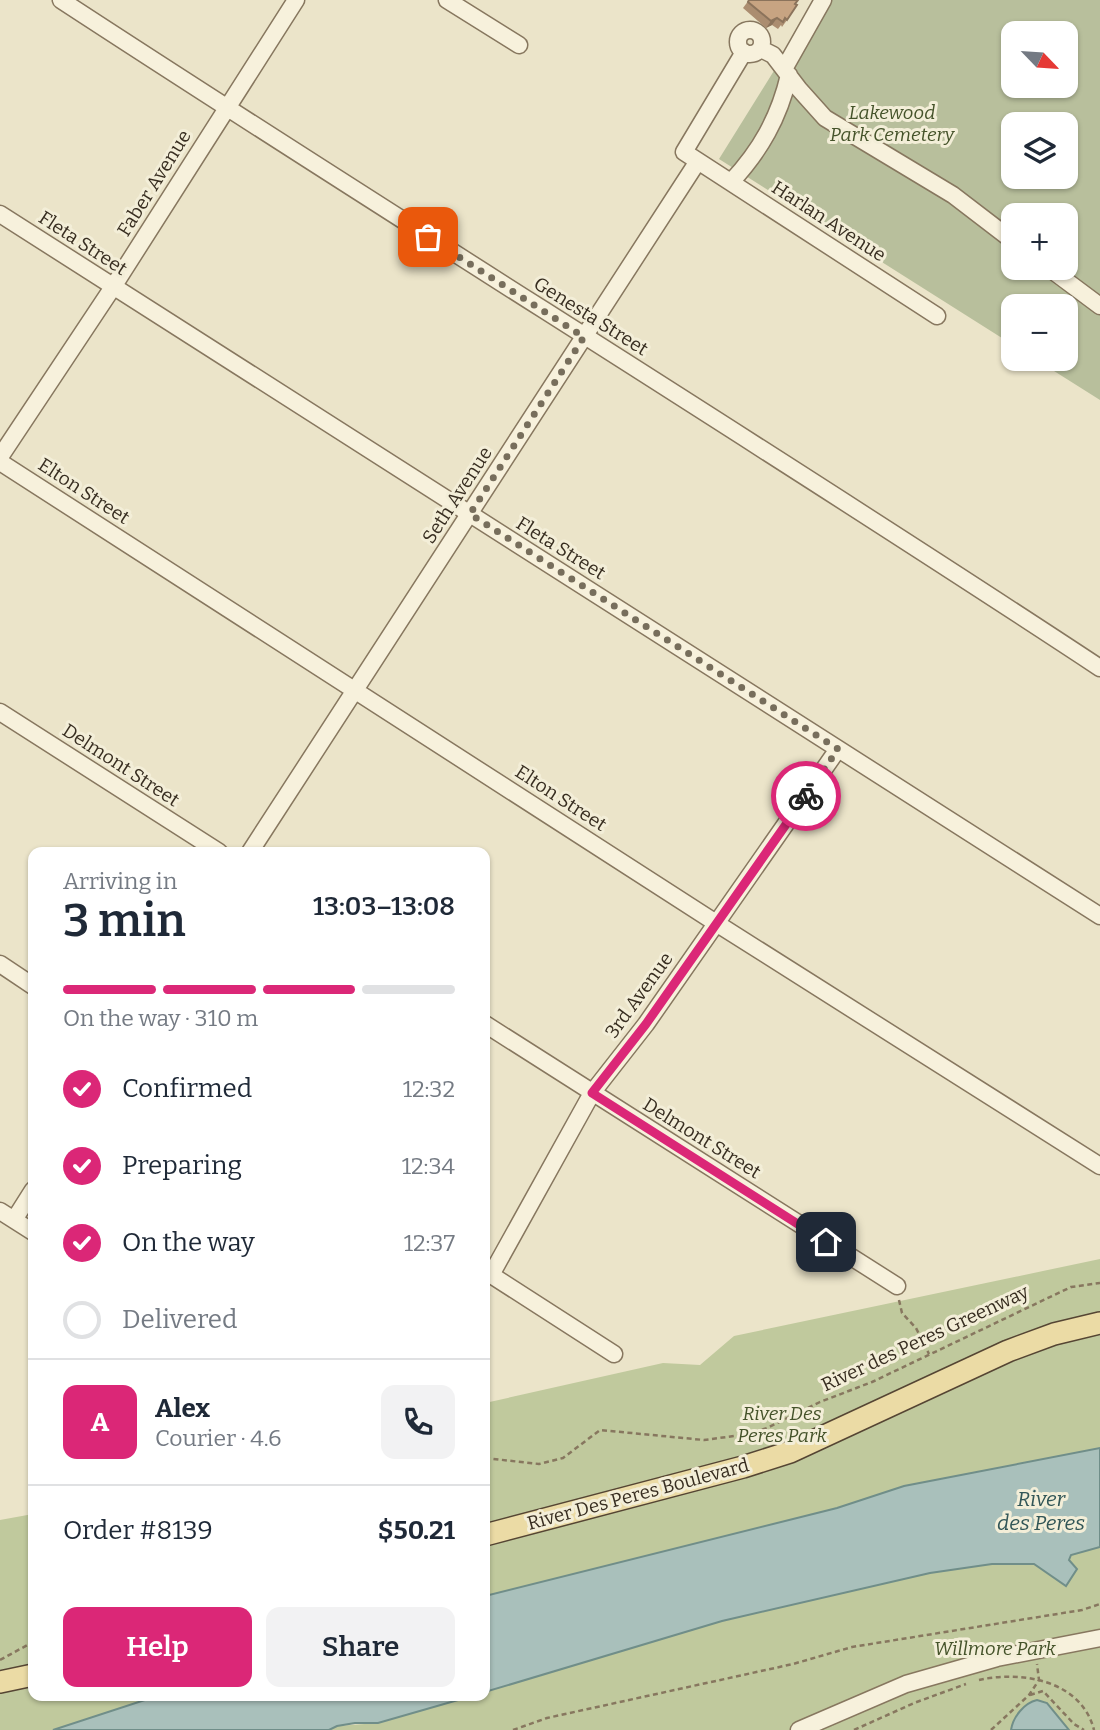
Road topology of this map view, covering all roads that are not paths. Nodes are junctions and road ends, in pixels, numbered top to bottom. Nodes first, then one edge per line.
1 (61, 0) edge
2 (296, 0) edge
3 (447, 0) edge
4 (823, 0) edge
5 (519, 45) dead end
6 (786, 72) junction
7 (226, 108) junction
8 (698, 161) junction
9 (731, 182) junction
10 (0, 214) edge
11 (1001, 232) edge
12 (1065, 280) edge
13 (113, 287) junction
14 (1100, 306) edge
15 (937, 316) dead end
16 (584, 337) junction
17 (0, 460) edge
18 (470, 514) junction
19 (1100, 667) edge
20 (355, 690) junction
21 (0, 712) edge
22 (838, 749) junction
23 (211, 847) edge
24 (253, 847) edge
25 (1100, 916) edge
26 (716, 923) junction
27 (0, 964) edge
28 (28, 983) edge
29 (490, 1027) edge
30 (592, 1093) junction
31 (1100, 1166) edge
32 (28, 1195) edge
33 (7, 1215) edge
34 (28, 1229) edge
35 (490, 1270) edge
36 (490, 1274) edge
37 (897, 1286) road end
38 (1100, 1323) edge
39 (614, 1354) dead end
40 (490, 1534) edge
41 (1100, 1638) edge
42 (28, 1676) edge
43 (0, 1682) edge
44 (799, 1730) edge

1 - 7 street, Genesta Street
2 - 7 street, Faber Avenue
3 - 5 street
4 - 6 street
6 - 8 street
6 - 9 street
6 - 11 street
7 - 13 street, Faber Avenue
7 - 16 street, Genesta Street
8 - 9 street, Harlan Avenue
8 - 16 street, Seth Avenue
9 - 15 street, Harlan Avenue
10 - 13 street, Fleta Street
12 - 14 street
13 - 17 street, Faber Avenue
13 - 18 street, Fleta Street
16 - 18 street, Seth Avenue
16 - 19 street, Genesta Street
17 - 20 street, Elton Street
18 - 20 street, Seth Avenue
18 - 22 street, Fleta Street
20 - 24 street, Seth Avenue
20 - 26 street, Elton Street
21 - 23 street, Delmont Street
22 - 25 street, Fleta Street
22 - 26 street, 3rd Avenue
26 - 30 street, 3rd Avenue
26 - 31 street, Elton Street
27 - 28 street
29 - 30 street, Delmont Street
30 - 35 street, 3rd Avenue
30 - 37 street, Delmont Street
32 - 33 street
33 - 34 street
36 - 39 street
38 - 40 main road, River Des Peres Boulevard
41 - 44 street
42 - 43 main road

